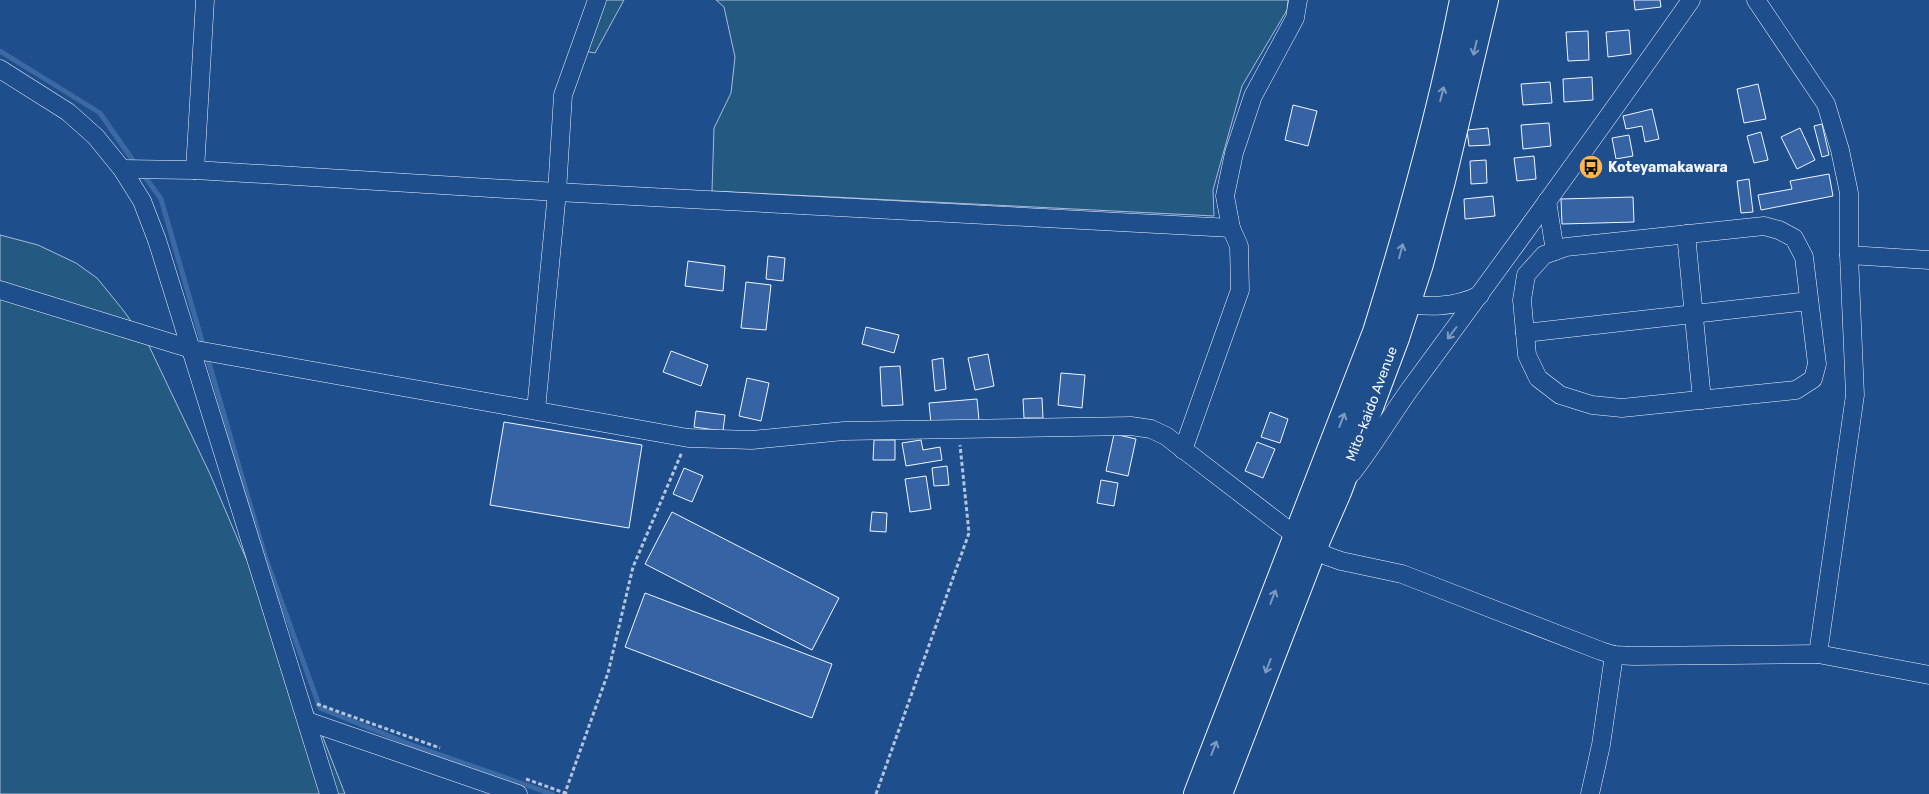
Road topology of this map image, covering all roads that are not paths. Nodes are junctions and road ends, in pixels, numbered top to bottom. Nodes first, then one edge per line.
1 (205, 0) edge
2 (597, 0) edge
3 (1298, 0) edge
4 (1463, 0) edge
5 (1484, 0) edge
6 (1691, 0) edge
7 (1756, 0) edge
8 (0, 69) edge
9 (122, 168) junction
10 (195, 170) junction
11 (557, 192) junction
12 (1548, 201) junction
13 (1231, 228) junction
14 (1686, 234) junction
15 (1555, 251) junction
16 (1849, 255) junction
17 (1929, 260) edge
18 (0, 290) edge
19 (1481, 294) junction
20 (1809, 300) junction
21 (1397, 301) junction
22 (1694, 314) junction
23 (1525, 332) junction
24 (191, 349) junction
25 (1702, 400) junction
26 (536, 410) junction
27 (1183, 450) junction
28 (1338, 492) junction
29 (1305, 542) junction
30 (1818, 654) junction
31 (1614, 655) junction
32 (1929, 675) edge
33 (306, 721) junction
34 (329, 794) edge
35 (518, 794) edge
36 (1197, 794) edge
37 (1219, 794) edge
38 (1590, 794) edge

1 - 10 street
2 - 11 street
3 - 13 street
21 -> 4 highway, Mito-kaido Avenue
5 -> 21 highway, Mito-kaido Avenue
6 - 12 street
7 - 16 street
8 - 9 street
9 - 10 street
9 - 24 street
10 - 11 street
11 - 13 street
11 - 26 street
12 - 15 street
12 - 19 street
13 - 27 street
14 - 15 street
14 - 20 street
14 - 22 street
15 - 23 street
16 - 17 street
16 - 30 street
18 - 24 street
19 - 21 street
19 -> 28 street
20 - 22 street
20 - 25 street
21 - 28 highway, Mito-kaido Avenue
29 -> 21 highway, Mito-kaido Avenue
22 - 23 street
22 - 25 street
23 - 25 street
24 - 26 street
24 - 33 street
26 - 27 street
27 - 29 street
28 - 29 highway, Mito-kaido Avenue
29 - 31 street
36 -> 29 highway, Mito-kaido Avenue
29 -> 37 highway, Mito-kaido Avenue
30 - 31 street
30 - 32 street
31 - 38 street
33 - 34 street
33 - 35 street

